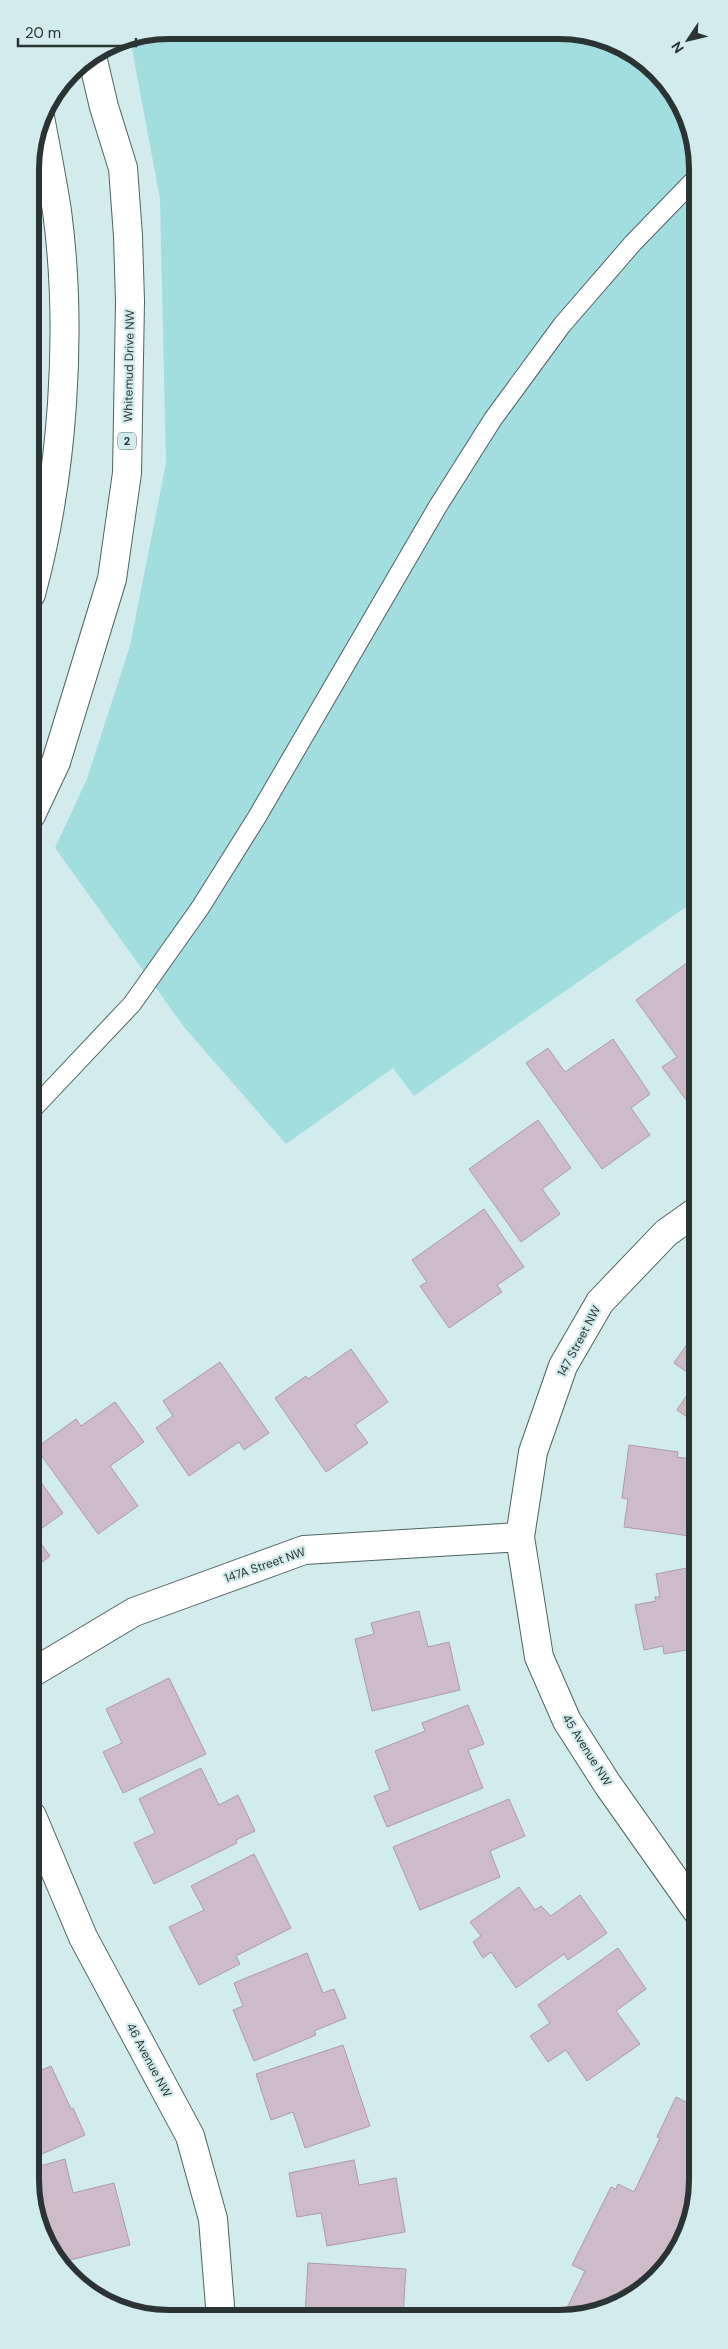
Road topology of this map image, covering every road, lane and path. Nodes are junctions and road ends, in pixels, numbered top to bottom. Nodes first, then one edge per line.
1 (94, 63) edge
2 (43, 135) edge
3 (689, 185) edge
4 (39, 556) edge
5 (39, 798) edge
6 (39, 1103) edge
7 (689, 1217) edge
8 (520, 1537) junction
9 (39, 1668) edge
10 (39, 1833) edge
11 (689, 1900) edge
12 (220, 2310) edge

1 - 5 main road, Whitemud Drive NW / 2
2 - 4 main road
3 - 6 lane
7 - 8 main road, 147 Street NW
8 - 9 main road, 147A Street NW
8 - 11 main road, 45 Avenue NW
10 - 12 main road, 46 Avenue NW

